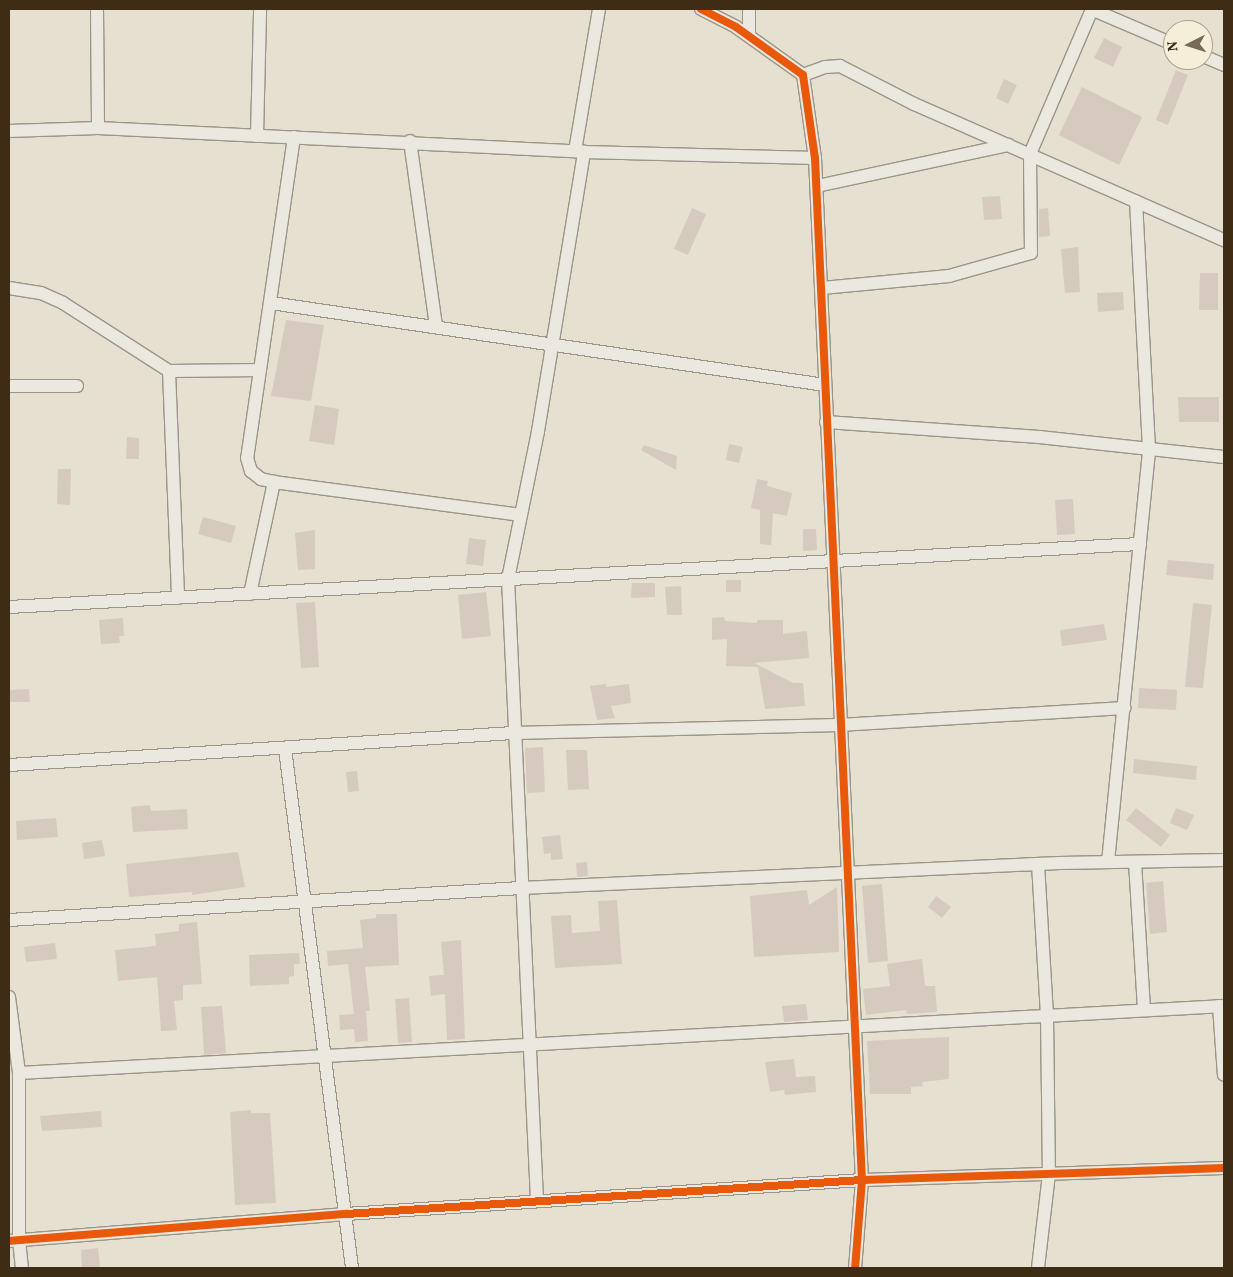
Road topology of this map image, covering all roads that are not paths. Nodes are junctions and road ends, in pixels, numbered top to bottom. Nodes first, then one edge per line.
1 (96, 9) edge
2 (260, 9) edge
3 (599, 9) edge
4 (701, 9) edge
5 (749, 9) edge
6 (1092, 9) edge
7 (749, 35) junction
8 (1163, 40) edge
9 (803, 75) junction
10 (98, 128) junction
11 (9, 131) edge
12 (257, 136) junction
13 (294, 137) junction
14 (410, 141) junction
15 (1009, 145) junction
16 (580, 151) junction
17 (1030, 154) junction
18 (815, 158) junction
19 (817, 186) junction
20 (1136, 201) junction
21 (1224, 240) edge
22 (9, 288) edge
23 (822, 288) junction
24 (271, 303) junction
25 (436, 326) junction
26 (552, 344) junction
27 (169, 370) junction
28 (260, 370) junction
29 (825, 385) junction
30 (9, 386) edge
31 (77, 386) dead end
32 (826, 422) junction
33 (1149, 449) junction
34 (1224, 457) edge
35 (274, 482) junction
36 (521, 515) junction
37 (1140, 544) junction
38 (832, 562) junction
39 (508, 579) junction
40 (250, 594) junction
41 (178, 598) junction
42 (9, 607) edge
43 (1124, 708) junction
44 (839, 725) junction
45 (514, 733) junction
46 (285, 749) junction
47 (9, 765) edge
48 (1224, 860) edge
49 (1108, 862) junction
50 (1135, 862) junction
51 (1038, 864) junction
52 (846, 876) junction
53 (522, 888) junction
54 (303, 902) junction
55 (9, 920) edge
56 (9, 997) edge
57 (1222, 1006) edge
58 (1144, 1010) junction
59 (1047, 1015) junction
60 (854, 1029) junction
61 (528, 1046) junction
62 (324, 1056) junction
63 (19, 1073) junction
64 (1224, 1075) edge
65 (1224, 1168) edge
66 (1049, 1174) junction
67 (862, 1180) junction
68 (537, 1200) junction
69 (346, 1214) junction
70 (14, 1241) edge
71 (22, 1268) edge
72 (352, 1268) edge
73 (855, 1268) edge
74 (1038, 1268) edge

1 - 10 street
2 - 12 street
3 - 16 street
4 - 7 street
5 - 7 street
6 - 8 street
6 - 17 street
7 - 9 street
9 - 15 street
9 - 18 street
10 - 11 street
10 - 12 street
12 - 13 street
13 - 14 street
13 - 24 street
14 - 16 street
14 - 25 street
15 - 17 street
15 - 19 street
16 - 18 street
16 - 26 street
17 - 20 street
17 - 23 street
18 - 19 street
19 - 23 street
20 - 21 street
20 - 33 street
22 - 27 street
23 - 29 street
24 - 25 street
24 - 28 street
25 - 26 street
26 - 29 street
26 - 36 street
27 - 28 street
27 - 41 street
28 - 35 street
29 - 32 street
30 - 31 street
32 - 33 street
32 - 38 street
33 - 34 street
33 - 37 street
35 - 36 street
35 - 40 street
36 - 39 street
37 - 38 street
37 - 43 street
38 - 39 street
38 - 44 street
39 - 40 street
39 - 45 street
40 - 41 street
41 - 42 street
43 - 44 street
43 - 49 street
44 - 45 street
44 - 52 street
45 - 46 street
45 - 53 street
46 - 47 street
46 - 54 street
48 - 50 street
49 - 50 street
49 - 51 street
50 - 58 street
51 - 52 street
51 - 59 street
52 - 53 street
52 - 60 street
53 - 54 street
53 - 61 street
54 - 55 street
54 - 62 street
56 - 63 street
57 - 58 street
57 - 64 street
58 - 59 street
59 - 60 street
59 - 66 street
60 - 61 street
60 - 67 street
61 - 62 street
61 - 68 street
62 - 63 street
62 - 69 street
63 - 70 street
65 - 66 street
66 - 67 street
66 - 74 street
67 - 68 street
67 - 73 street
68 - 69 street
69 - 70 street
69 - 72 street
70 - 71 street

